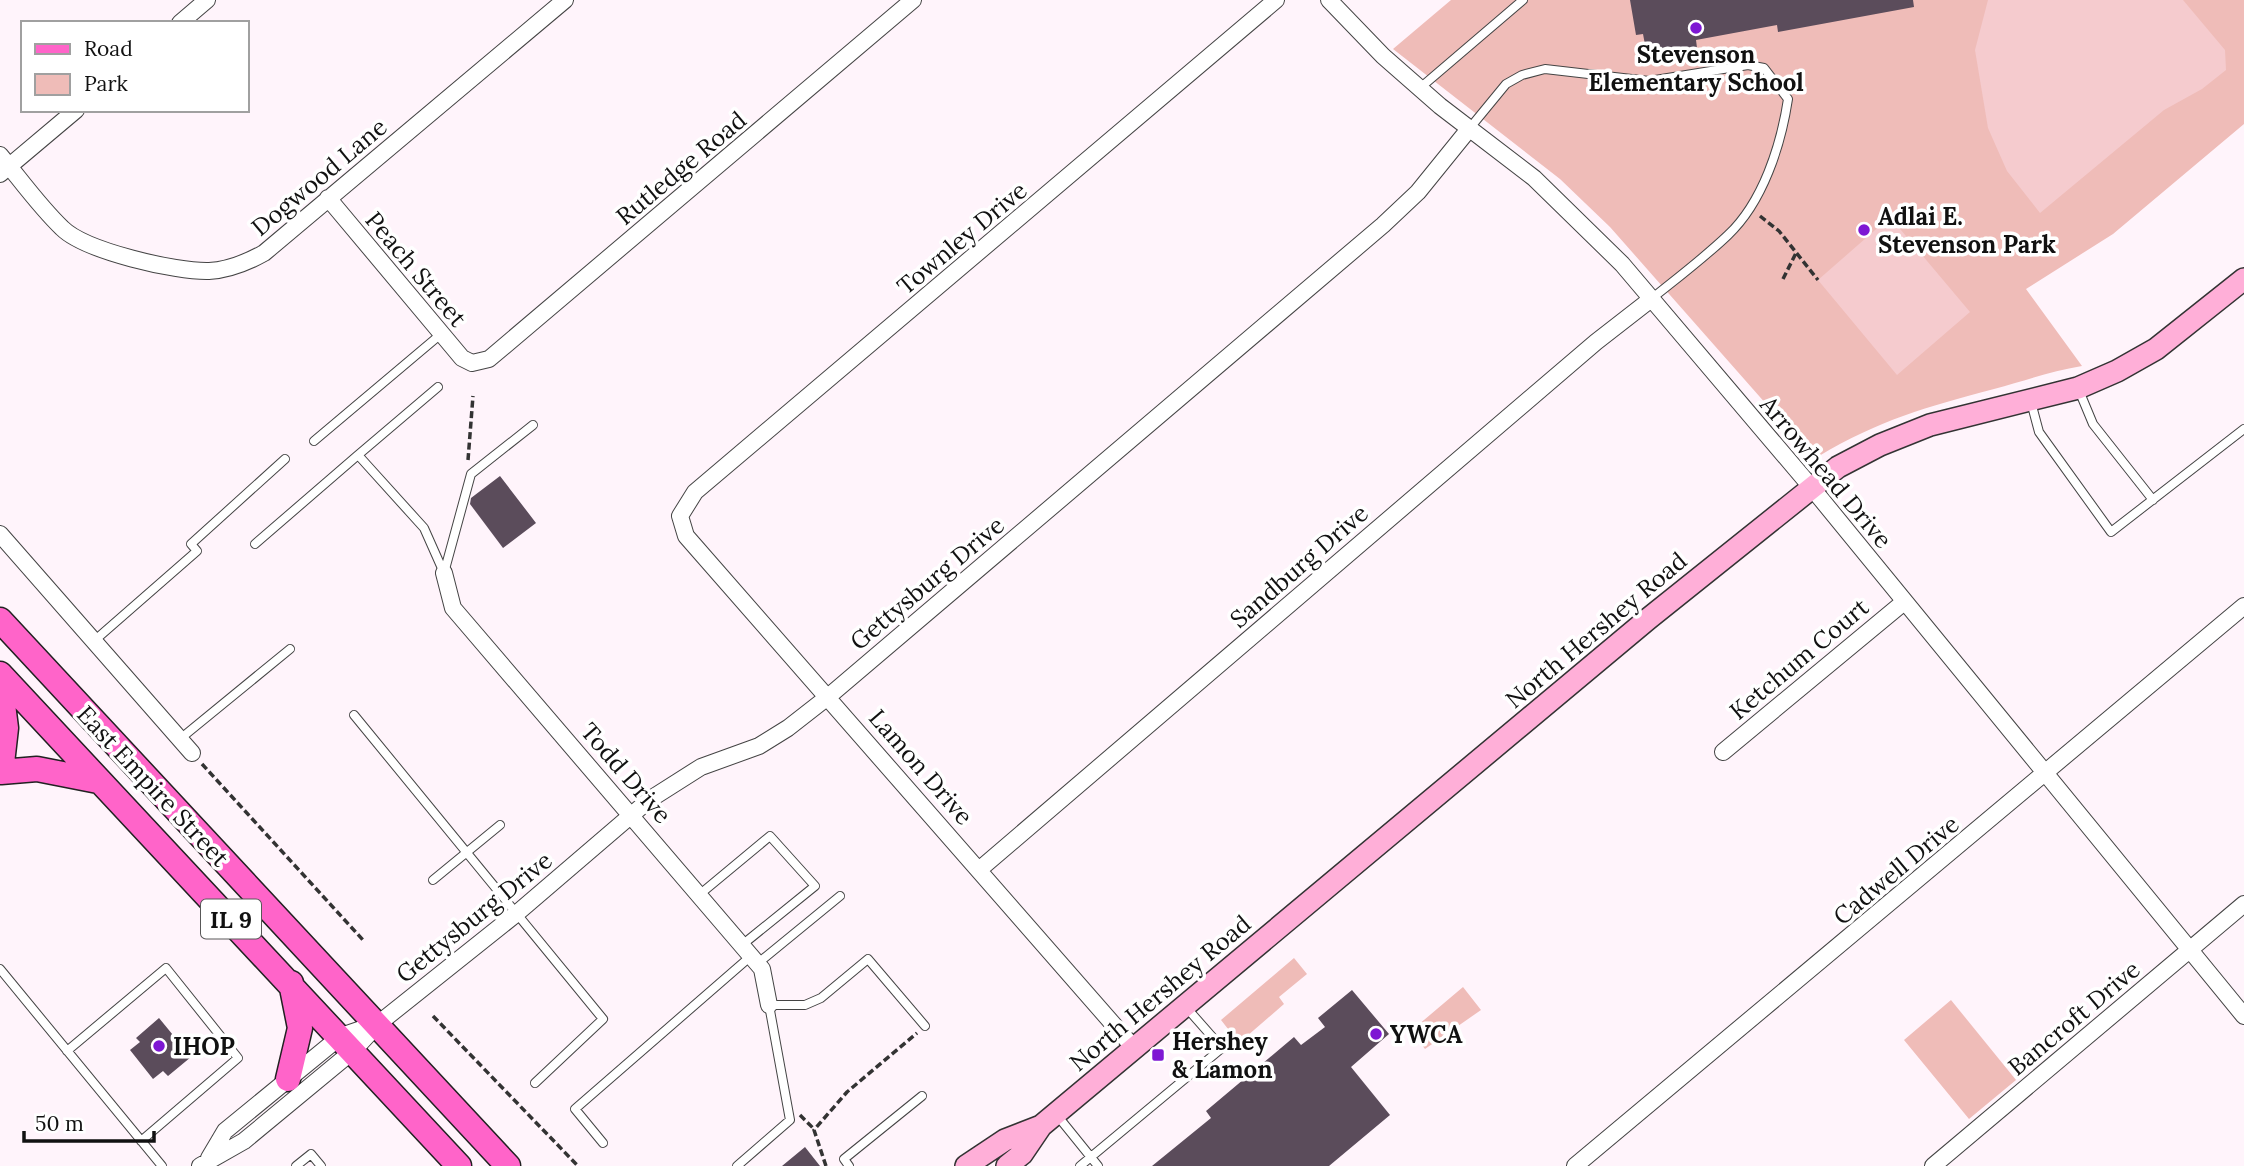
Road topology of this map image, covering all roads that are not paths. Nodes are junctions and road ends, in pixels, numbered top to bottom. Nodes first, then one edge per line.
1 (207, 0) edge
2 (565, 0) edge
3 (913, 0) edge
4 (1276, 0) edge
5 (1329, 0) edge
6 (1523, 0) edge
7 (182, 21) edge
8 (1420, 88) junction
9 (73, 112) edge
10 (1469, 129) junction
11 (3, 165) edge
12 (328, 198) junction
13 (2242, 286) edge
14 (1650, 300) junction
15 (441, 334) junction
16 (473, 362) joint
17 (438, 387) dead end
18 (2078, 388) junction
19 (2031, 402) junction
20 (533, 425) dead end
21 (2244, 429) edge
22 (314, 441) dead end
23 (358, 455) junction
24 (285, 459) dead end
25 (1812, 488) junction
26 (2153, 500) junction
27 (681, 513) joint
28 (0, 534) edge
29 (255, 544) dead end
30 (444, 573) junction
31 (1904, 602) junction
32 (2244, 606) edge
33 (0, 620) edge
34 (94, 641) junction
35 (290, 649) dead end
36 (0, 674) edge
37 (0, 681) edge
38 (829, 696) junction
39 (354, 715) dead end
40 (180, 739) junction
41 (1723, 752) dead end
42 (192, 753) road end
43 (1, 773) edge
44 (2046, 774) junction
45 (98, 781) junction
46 (631, 815) junction
47 (500, 825) dead end
48 (466, 853) junction
49 (980, 869) junction
50 (433, 880) dead end
51 (699, 895) junction
52 (840, 896) dead end
53 (2244, 904) edge
54 (516, 914) junction
55 (2190, 950) junction
56 (750, 955) junction
57 (0, 970) edge
58 (291, 982) junction
59 (769, 1005) junction
60 (1185, 1006) junction
61 (2244, 1016) edge
62 (378, 1024) junction
63 (925, 1026) road end
64 (347, 1043) junction
65 (1134, 1048) junction
66 (67, 1051) junction
67 (288, 1079) junction
68 (535, 1083) dead end
69 (922, 1096) dead end
70 (1048, 1120) junction
71 (141, 1141) junction
72 (603, 1143) dead end
73 (1091, 1157) junction
74 (208, 1163) edge
75 (453, 1163) edge
76 (162, 1166) edge
77 (296, 1166) edge
78 (321, 1166) edge
79 (508, 1166) edge
80 (737, 1166) edge
81 (849, 1166) edge
82 (967, 1166) edge
83 (1007, 1166) edge
84 (1080, 1166) edge
85 (1098, 1166) edge
86 (1575, 1166) edge
87 (1933, 1166) edge

1 - 7 street
2 - 12 street, Dogwood Lane
3 - 16 street, Rutledge Road
4 - 27 street, Townley Drive
5 - 8 street, Arrowhead Drive
6 - 8 lane
8 - 10 street, Arrowhead Drive
9 - 11 street
10 - 14 street, Arrowhead Drive
10 - 14 lane
10 - 38 street, Gettysburg Drive
11 - 12 street, Dogwood Lane
12 - 15 street, Peach Street
13 - 18 main road, North Hershey Road
14 - 25 street, Arrowhead Drive
14 - 49 street, Sandburg Drive
15 - 16 street, Peach Street
15 - 22 lane
17 - 23 lane
18 - 19 main road, North Hershey Road
18 - 26 lane
19 - 25 main road, North Hershey Road
19 - 26 lane
20 - 30 lane
21 - 26 lane
23 - 29 lane
23 - 30 lane
24 - 34 lane
25 - 31 street, Arrowhead Drive
25 - 60 main road, North Hershey Road
27 - 38 street, Lamon Drive
28 - 34 street
30 - 46 street, Todd Drive
31 - 41 street, Ketchum Court
31 - 44 street, Arrowhead Drive
32 - 44 street, Cadwell Drive
33 - 62 main road, East Empire Street / IL 9
34 - 40 street
35 - 40 lane
36 - 45 main road, East Empire Street / IL 9
37 - 43 main road
38 - 46 street, Gettysburg Drive
38 - 49 street, Lamon Drive
39 - 48 lane
40 - 42 street
43 - 45 main road
44 - 55 street, Arrowhead Drive
44 - 86 street, Cadwell Drive
45 - 58 main road, East Empire Street / IL 9
46 - 51 street, Todd Drive
46 - 54 street, Gettysburg Drive
47 - 48 lane
48 - 50 lane
48 - 54 lane
49 - 65 street, Lamon Drive
51 - 56 street, Todd Drive
51 - 56 lane
52 - 56 lane
53 - 55 street, Bancroft Drive
54 - 62 street, Gettysburg Drive
54 - 68 lane
55 - 61 street, Arrowhead Drive
55 - 87 street, Bancroft Drive
56 - 59 street, Todd Drive
56 - 72 lane
57 - 66 lane
58 - 64 main road, East Empire Street / IL 9
58 - 67 main road
59 - 63 lane
59 - 80 lane
60 - 65 main road, North Hershey Road
60 - 73 lane
62 - 64 street
62 - 79 main road, East Empire Street / IL 9
64 - 67 street
64 - 74 street
64 - 75 main road, East Empire Street / IL 9
65 - 70 main road, North Hershey Road
66 - 71 lane
66 - 71 lane
67 - 74 street
69 - 81 lane
70 - 73 lane
70 - 82 main road, North Hershey Road
70 - 83 main road, North Hershey Road
71 - 76 lane
73 - 84 lane
73 - 85 lane
77 - 78 lane

